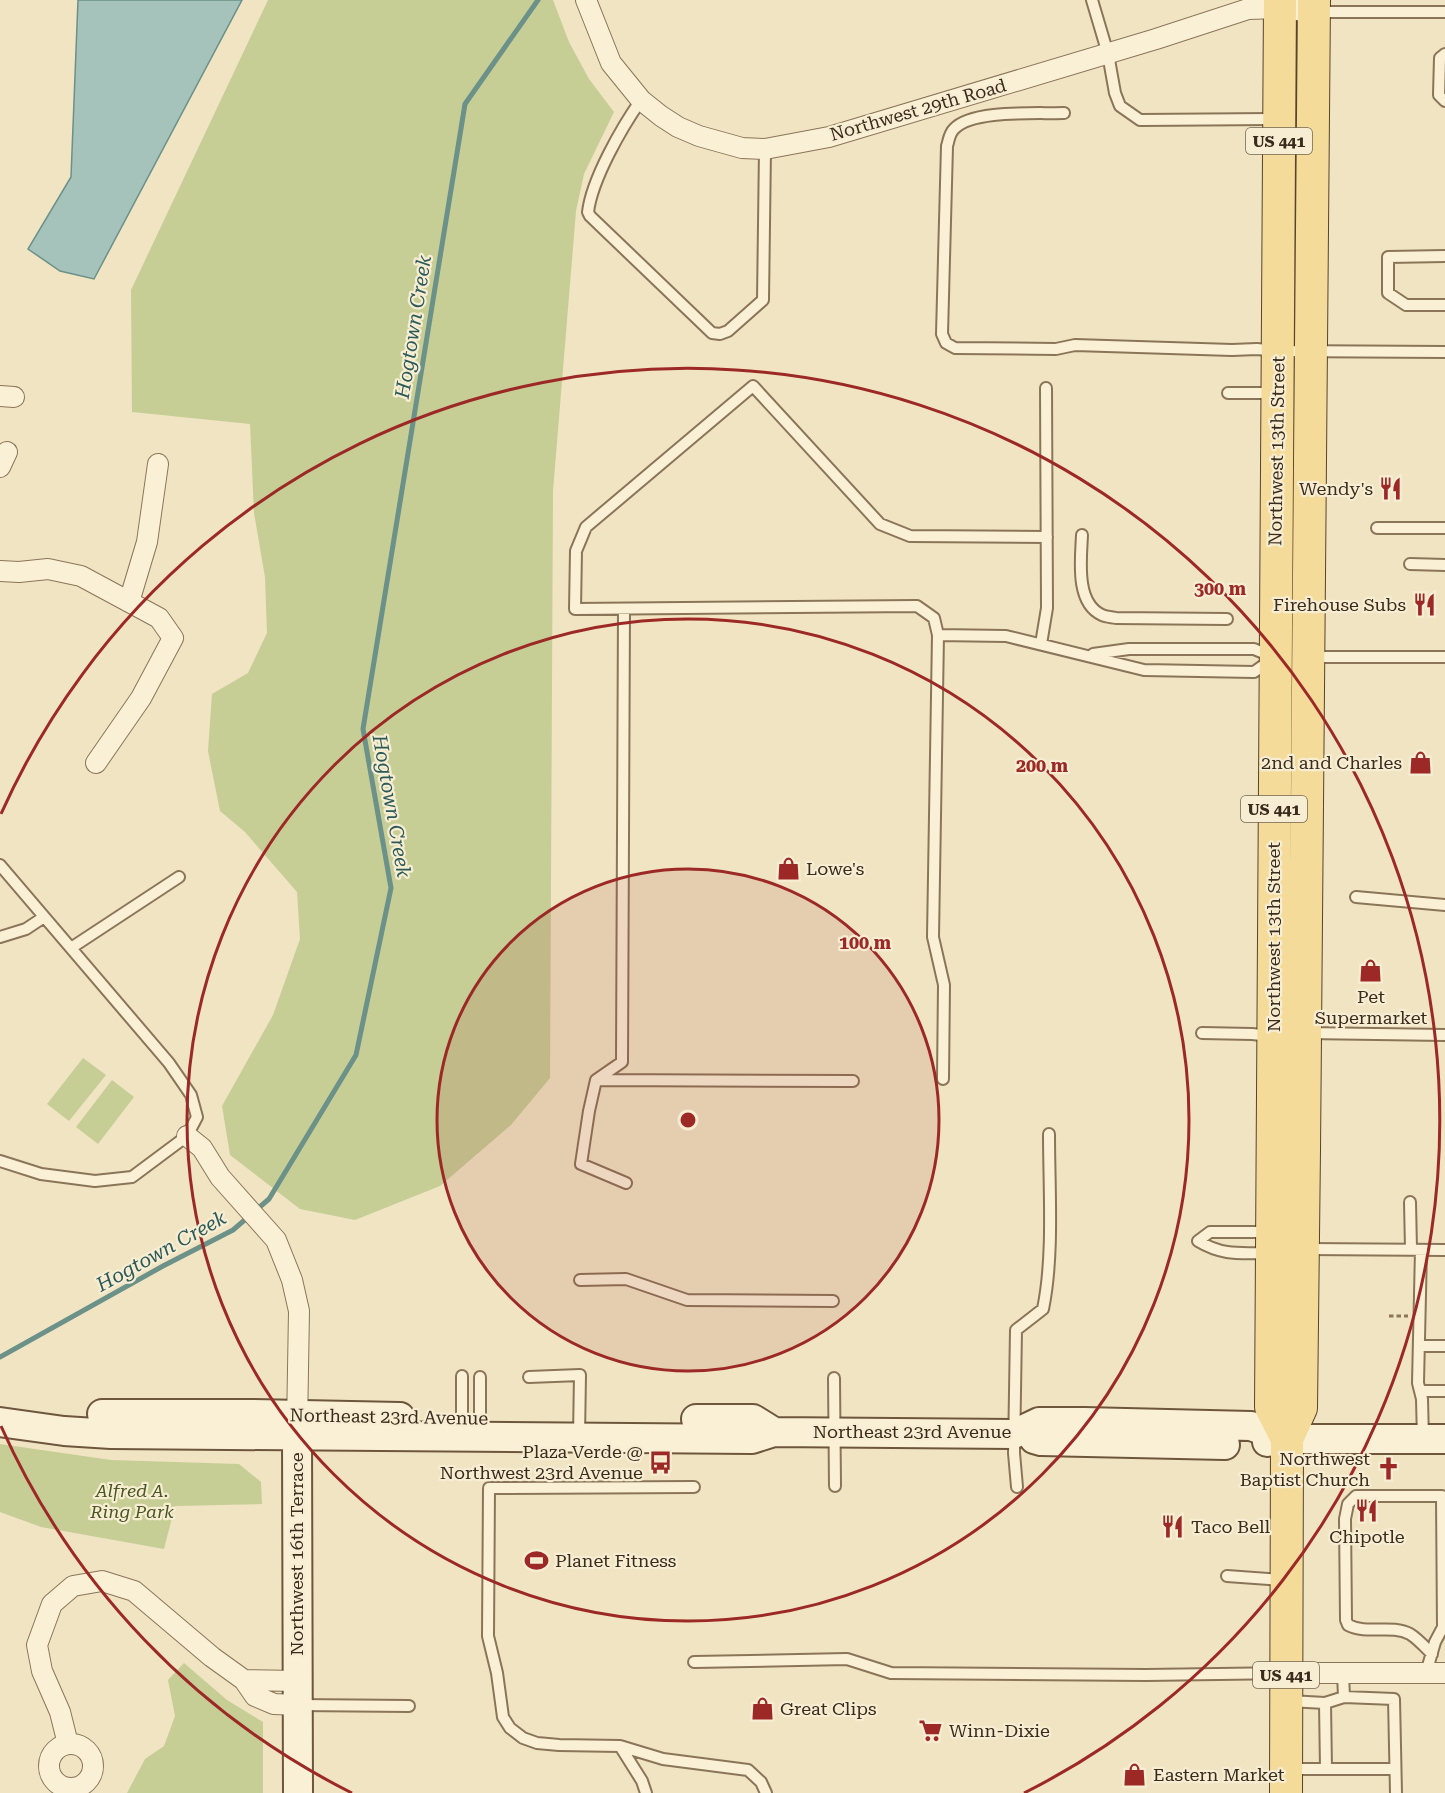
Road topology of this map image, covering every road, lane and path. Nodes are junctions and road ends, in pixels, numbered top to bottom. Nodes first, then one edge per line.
1 (586, 0) edge
2 (1092, 0) edge
3 (1280, 4) edge
4 (1314, 6) edge
5 (1445, 12) edge
6 (1108, 54) junction
7 (1445, 54) edge
8 (641, 100) junction
9 (1445, 101) edge
10 (1064, 113) dead end
11 (1279, 119) junction
12 (765, 148) junction
13 (1445, 256) edge
14 (1445, 305) edge
15 (1278, 351) junction
16 (1311, 352) junction
17 (1445, 352) edge
18 (1046, 388) dead end
19 (1228, 393) dead end
20 (1277, 393) junction
21 (158, 464) dead end
22 (1377, 528) dead end
23 (1445, 528) edge
24 (1082, 535) dead end
25 (1047, 537) junction
26 (1410, 564) dead end
27 (1445, 565) edge
28 (0, 571) edge
29 (129, 602) junction
30 (624, 609) junction
31 (1227, 619) dead end
32 (938, 635) junction
33 (1041, 644) junction
34 (1087, 655) junction
35 (1309, 657) junction
36 (1445, 657) edge
37 (1275, 658) junction
38 (96, 763) dead end
39 (0, 865) edge
40 (179, 877) dead end
41 (1356, 897) dead end
42 (1445, 905) edge
43 (44, 917) junction
44 (0, 938) edge
45 (71, 948) junction
46 (1274, 961) junction
47 (1202, 1033) dead end
48 (1305, 1033) junction
49 (1445, 1035) edge
50 (1273, 1036) junction
51 (943, 1079) dead end
52 (596, 1080) junction
53 (853, 1081) dead end
54 (1305, 1096) junction
55 (1049, 1134) dead end
56 (187, 1136) junction
57 (0, 1161) edge
58 (626, 1183) dead end
59 (1410, 1202) dead end
60 (1272, 1242) junction
61 (1303, 1249) junction
62 (1416, 1249) junction
63 (1445, 1250) edge
64 (580, 1280) dead end
65 (833, 1301) dead end
66 (1389, 1316) dead end
67 (1408, 1316) dead end
68 (1419, 1346) junction
69 (1445, 1346) edge
70 (462, 1376) dead end
71 (480, 1377) dead end
72 (529, 1377) dead end
73 (834, 1378) dead end
74 (1420, 1391) junction
75 (1445, 1391) edge
76 (0, 1410) edge
77 (471, 1418) junction
78 (0, 1422) edge
79 (297, 1425) junction
80 (579, 1428) junction
81 (834, 1432) junction
82 (1014, 1434) junction
83 (1287, 1439) junction
84 (1434, 1439) edge
85 (835, 1486) dead end
86 (694, 1487) dead end
87 (1017, 1487) dead end
88 (1227, 1576) dead end
89 (1286, 1580) junction
90 (694, 1662) dead end
91 (1434, 1666) edge
92 (1343, 1672) junction
93 (1286, 1687) junction
94 (298, 1693) junction
95 (1344, 1697) junction
96 (1325, 1702) junction
97 (409, 1706) dead end
98 (68, 1744) dead end
99 (620, 1746) junction
100 (1326, 1769) junction
101 (1395, 1769) junction
102 (1286, 1781) edge
103 (298, 1793) edge
104 (646, 1793) edge
105 (766, 1793) edge
106 (1396, 1793) edge

1 - 8 street, Northwest 29th Road
2 - 6 lane
3 - 4 street, Northwest 29th Road
3 - 6 street, Northwest 29th Road
3 - 11 main road, Northwest 13th Street / US 441
4 - 5 lane
4 - 16 main road, Northwest 13th Street / US 441
6 - 11 lane
6 - 12 street, Northwest 29th Road
7 - 9 lane
8 - 12 street, Northwest 29th Road
8 - 12 lane
10 - 15 lane
11 - 15 main road, Northwest 13th Street / US 441
13 - 14 lane
15 - 16 lane
15 - 20 main road, Northwest 13th Street / US 441
16 - 17 lane
16 - 35 main road, Northwest 13th Street / US 441
18 - 25 lane
19 - 20 lane
20 - 37 main road, Northwest 13th Street / US 441
21 - 29 street
22 - 23 lane
24 - 31 lane
25 - 30 lane
25 - 33 lane
26 - 27 lane
28 - 29 street
29 - 38 street
30 - 32 lane
30 - 52 lane
32 - 33 lane
32 - 51 lane
33 - 34 lane
34 - 37 lane
34 - 37 lane
35 - 36 lane
35 - 37 main road
35 - 48 main road, Northwest 13th Street / US 441
37 - 46 main road, Northwest 13th Street / US 441
39 - 43 lane
40 - 45 lane
41 - 42 lane
43 - 44 lane
43 - 45 lane
45 - 56 lane
46 - 48 main road
46 - 50 main road, Northwest 13th Street / US 441
47 - 50 lane
48 - 49 lane
48 - 54 main road, Northwest 13th Street / US 441
50 - 54 main road
50 - 60 main road, Northwest 13th Street / US 441
52 - 53 lane
52 - 58 lane
54 - 61 main road, Northwest 13th Street / US 441
55 - 82 lane
56 - 57 lane
56 - 79 street, Northwest 16th Terrace
59 - 62 lane
60 - 60 lane
60 - 83 main road, Northwest 13th Street / US 441
61 - 62 lane
61 - 83 main road, Northwest 13th Street / US 441
62 - 63 lane
62 - 68 lane
64 - 65 lane
66 - 67 path
68 - 69 lane
68 - 74 lane
70 - 77 lane
71 - 77 lane
72 - 80 lane
73 - 81 lane
74 - 75 lane
74 - 84 lane
76 - 79 street, Northeast 23rd Avenue
77 - 79 street, Northeast 23rd Avenue
77 - 80 street, Northeast 23rd Avenue
78 - 79 street, Northeast 23rd Avenue
79 - 80 street, Northeast 23rd Avenue
79 - 94 street, Northwest 16th Terrace
80 - 81 street, Northeast 23rd Avenue
81 - 82 street, Northeast 23rd Avenue
81 - 85 lane
82 - 83 street
82 - 83 street, Northeast 23rd Avenue
82 - 87 lane
83 - 84 street
83 - 89 main road, Northwest 13th Street / US 441
86 - 99 lane
88 - 89 lane
89 - 93 main road, Northwest 13th Street / US 441
90 - 93 lane
91 - 91 lane
91 - 92 street
92 - 93 street
92 - 95 lane
93 - 96 lane
93 - 102 main road, Northwest 13th Street / US 441
94 - 97 lane
94 - 98 street
94 - 103 street, Northwest 16th Terrace
95 - 96 lane
95 - 101 lane
96 - 100 lane
99 - 104 lane
99 - 105 lane
100 - 101 lane
100 - 102 lane
101 - 106 lane

